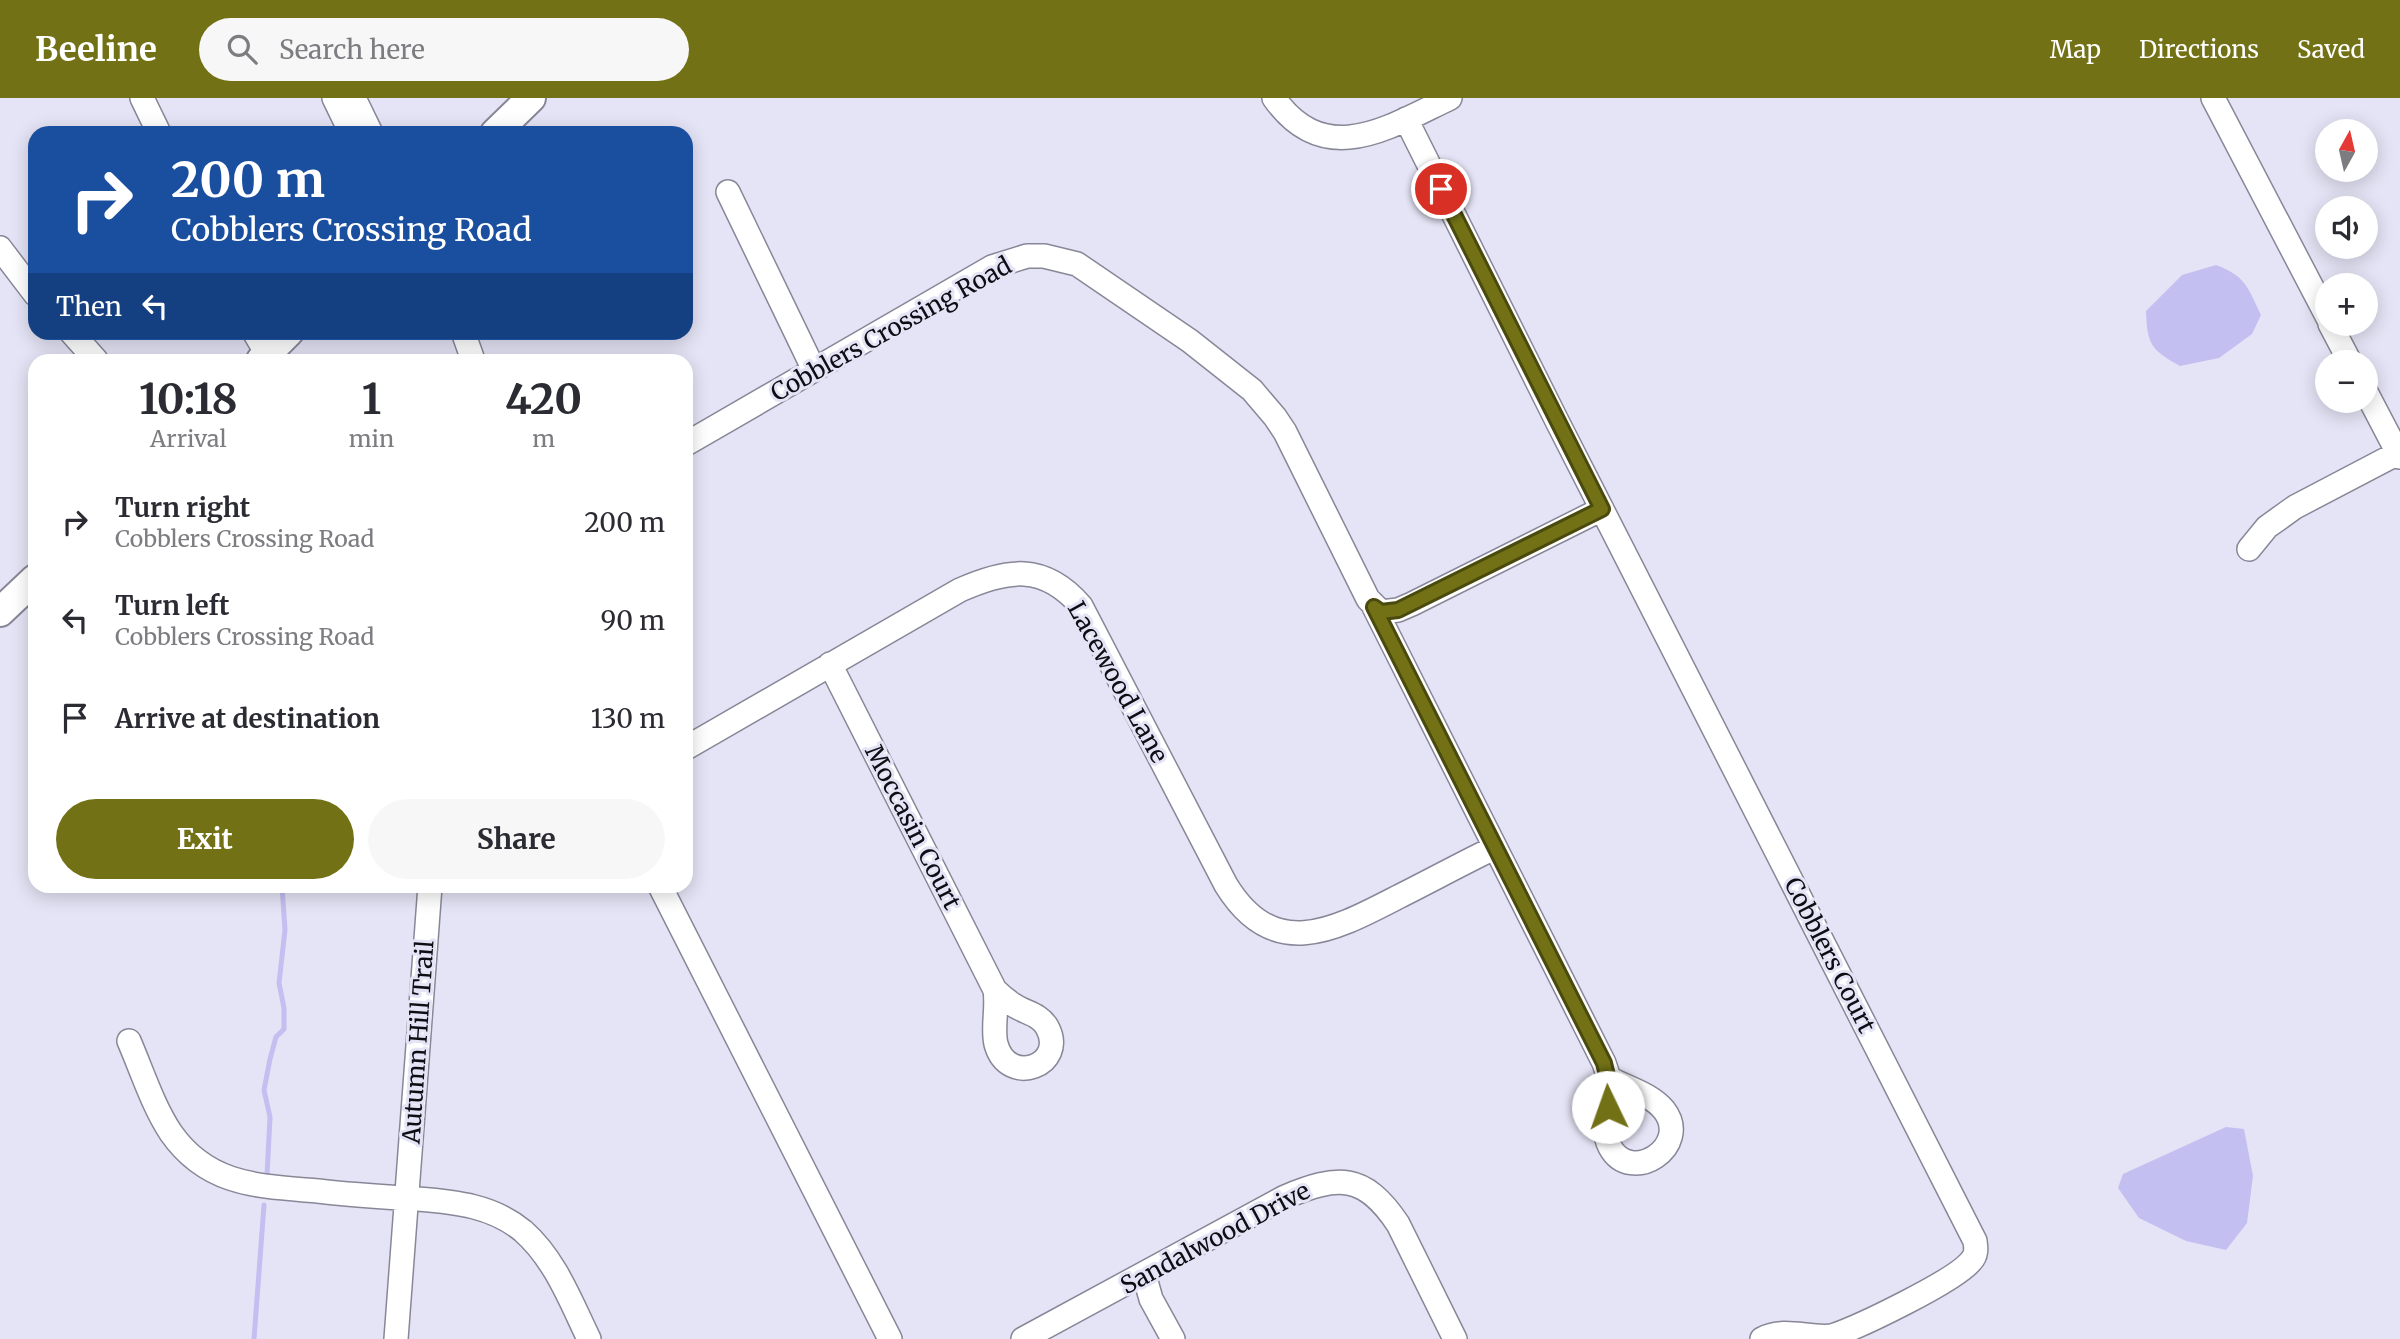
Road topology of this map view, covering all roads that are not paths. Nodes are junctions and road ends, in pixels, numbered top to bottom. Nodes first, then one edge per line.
1 (142, 98) edge
2 (334, 98) edge
3 (354, 98) edge
4 (531, 98) edge
5 (1274, 98) edge
6 (1450, 98) edge
7 (2213, 98) edge
8 (1406, 119) junction
9 (156, 126) edge
10 (348, 126) edge
11 (368, 126) edge
12 (502, 126) edge
13 (728, 192) dead end
14 (0, 248) edge
15 (28, 284) edge
16 (2315, 293) edge
17 (78, 340) edge
18 (91, 354) edge
19 (814, 370) junction
20 (2377, 413) edge
21 (693, 440) edge
22 (2399, 455) edge
23 (1602, 509) junction
24 (2249, 549) dead end
25 (28, 586) edge
26 (1374, 607) junction
27 (0, 612) edge
28 (830, 664) junction
29 (693, 744) edge
30 (1494, 848) junction
31 (429, 893) edge
32 (664, 893) edge
33 (995, 990) dead end
34 (129, 1041) dead end
35 (1609, 1078) dead end
36 (407, 1198) junction
37 (1144, 1274) junction
38 (1832, 1337) edge
39 (396, 1339) edge
40 (589, 1339) edge
41 (890, 1339) edge
42 (1023, 1339) edge
43 (1173, 1339) edge
44 (1455, 1339) edge
45 (1762, 1339) edge

1 - 9 street
2 - 10 street
3 - 11 street
4 - 12 main road
5 - 8 street
6 - 8 street
7 - 16 street
8 - 23 street
13 - 19 street
14 - 15 street
17 - 18 street
19 - 21 street, Cobblers Crossing Road
19 - 26 street, Cobblers Crossing Road
20 - 22 street
22 - 24 street
23 - 26 street
23 - 38 street, Cobblers Court
25 - 27 main road
26 - 30 street, Cobblers Crossing Road
28 - 29 street, Lacewood Lane
28 - 30 street, Lacewood Lane
28 - 33 street, Moccasin Court
30 - 35 street, Cobblers Crossing Road
31 - 36 street, Autumn Hill Trail
32 - 41 street
34 - 36 street
36 - 39 street, Autumn Hill Trail
36 - 40 street
37 - 42 street, Sandalwood Drive
37 - 43 street
37 - 44 street, Sandalwood Drive
38 - 45 street, Cobblers Court

